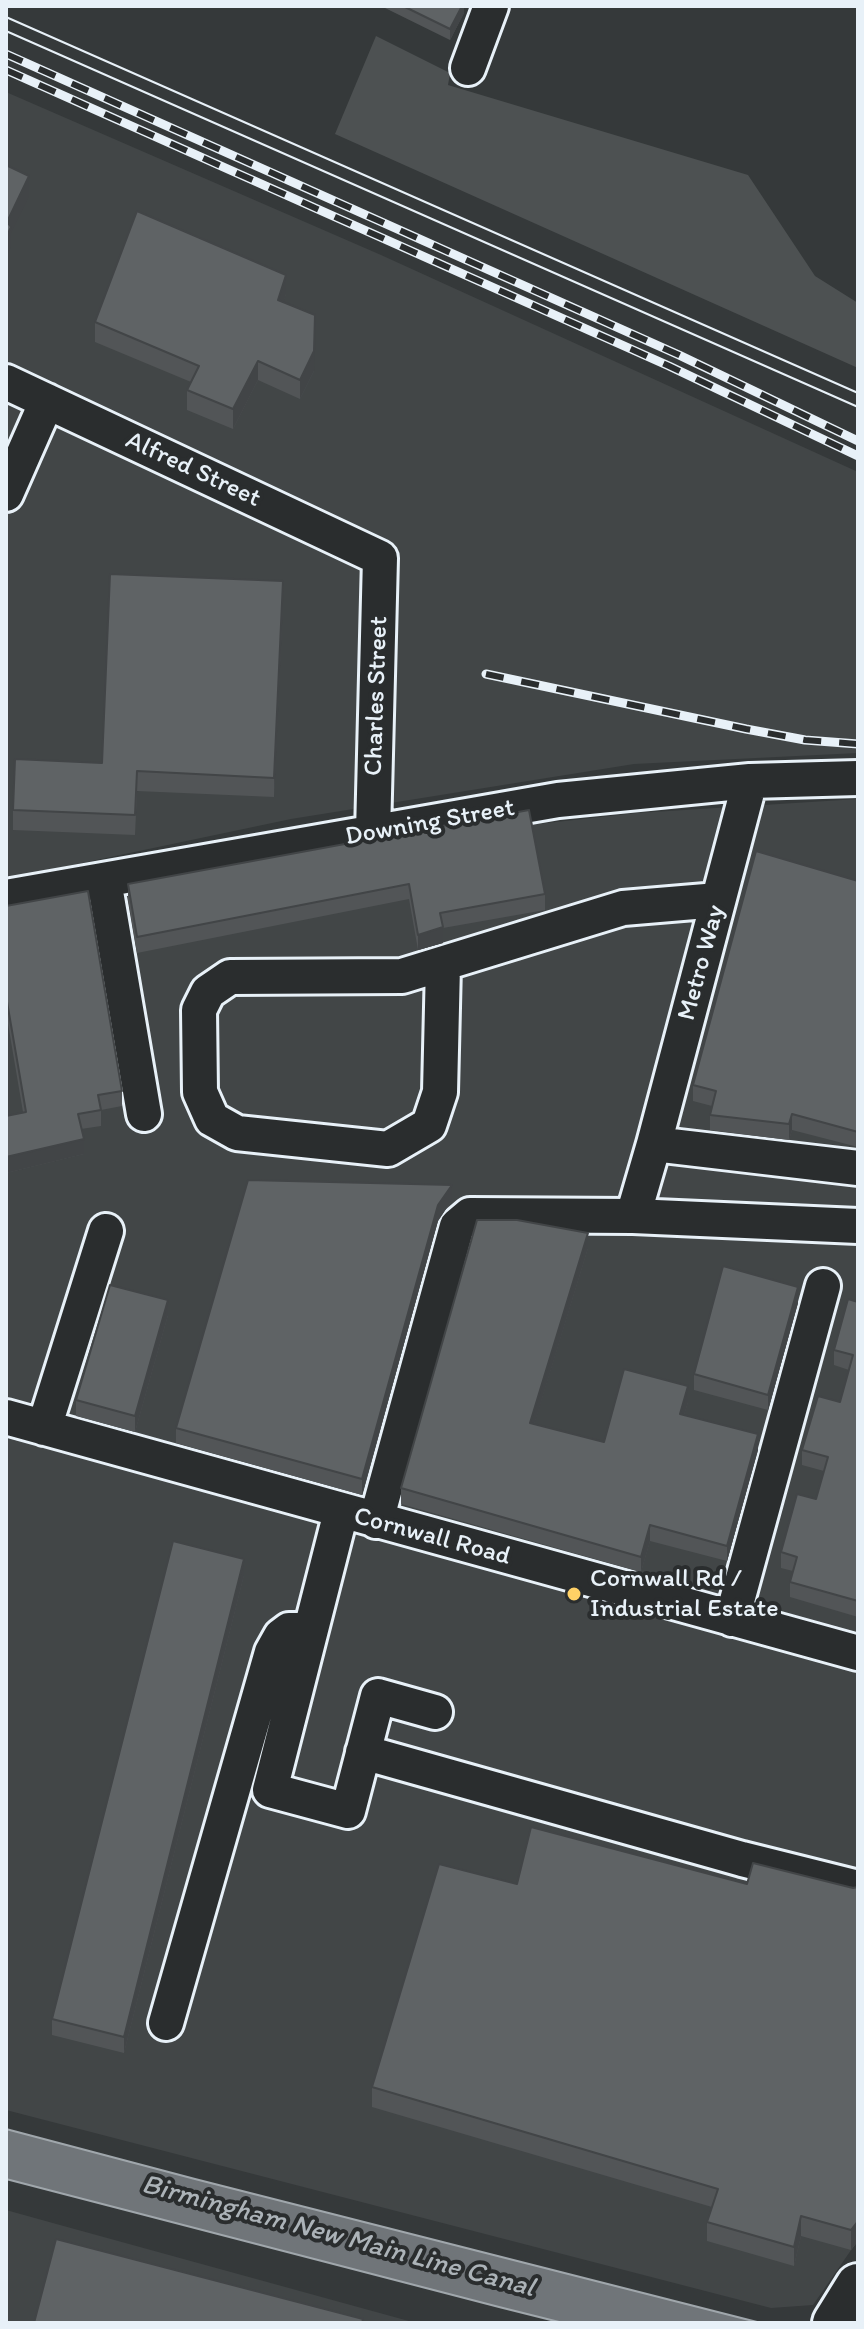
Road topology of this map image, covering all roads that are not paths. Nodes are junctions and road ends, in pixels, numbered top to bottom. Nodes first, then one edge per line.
1 (491, 6) edge
2 (468, 68) dead end
3 (6, 382) edge
4 (47, 401) junction
5 (6, 494) edge
6 (380, 558) joint
7 (858, 778) edge
8 (750, 781) junction
9 (373, 833) junction
10 (104, 880) junction
11 (9, 888) edge
12 (718, 900) junction
13 (443, 965) junction
14 (144, 1114) dead end
15 (654, 1144) junction
16 (858, 1168) edge
17 (633, 1216) junction
18 (858, 1226) edge
19 (106, 1231) dead end
20 (823, 1286) dead end
21 (6, 1417) edge
22 (44, 1428) junction
23 (341, 1512) junction
24 (376, 1521) junction
25 (732, 1619) junction
26 (310, 1630) junction
27 (858, 1653) edge
28 (435, 1712) dead end
29 (363, 1752) junction
30 (858, 1888) edge
31 (166, 2023) dead end

1 - 2 street
3 - 4 street, Alfred Street
4 - 5 street
4 - 6 street, Alfred Street
6 - 9 street, Charles Street
7 - 8 street, Downing Street
8 - 9 street, Downing Street
8 - 12 street, Metro Way
9 - 10 street, Downing Street
10 - 11 street, Downing Street
10 - 14 street
12 - 13 street
12 - 15 street, Metro Way
13 - 13 street
15 - 16 street
15 - 17 street, Metro Way
17 - 18 street
17 - 24 street
19 - 22 street
20 - 25 street
21 - 22 street, Cornwall Road
22 - 23 street, Cornwall Road
23 - 24 street, Cornwall Road
23 - 26 street
24 - 25 street, Cornwall Road
25 - 27 street, Cornwall Road
26 - 29 street
26 - 31 street
28 - 29 street
29 - 30 street

